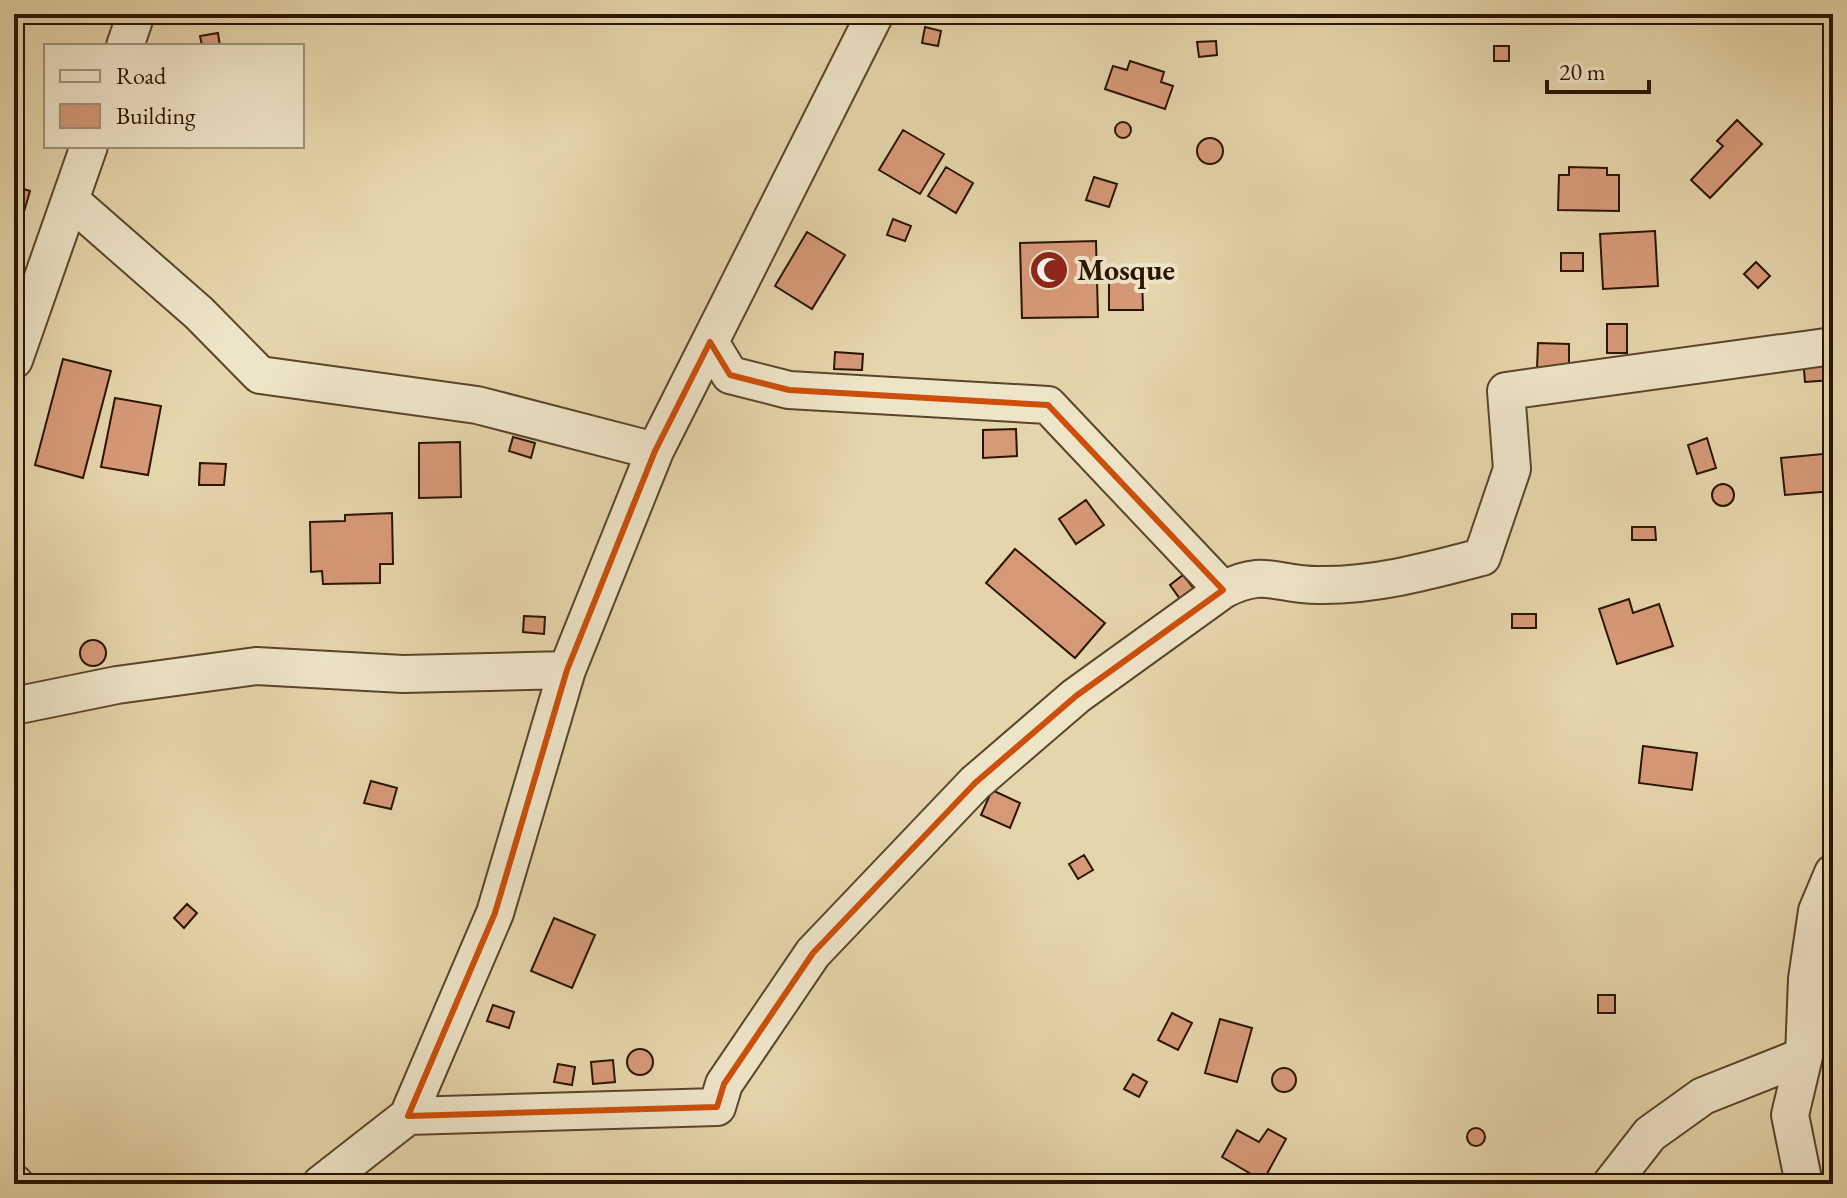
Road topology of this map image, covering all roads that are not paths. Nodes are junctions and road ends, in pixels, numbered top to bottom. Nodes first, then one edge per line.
1 (136, 14) edge
2 (875, 14) edge
3 (126, 44) edge
4 (88, 148) edge
5 (70, 200) junction
6 (710, 342) junction
7 (1833, 346) edge
8 (14, 360) edge
9 (655, 451) junction
10 (1223, 590) junction
11 (567, 670) junction
12 (14, 706) edge
13 (1833, 873) edge
14 (1804, 1056) junction
15 (408, 1116) junction
16 (321, 1184) edge
17 (1611, 1184) edge
18 (1804, 1184) edge

1 - 3 street
2 - 6 street
4 - 5 street
5 - 8 street
5 - 9 street
6 - 9 street
6 - 10 street
7 - 10 street
9 - 11 street
10 - 15 street
11 - 12 street
11 - 15 street
13 - 14 street
14 - 17 street
14 - 18 street
15 - 16 street

